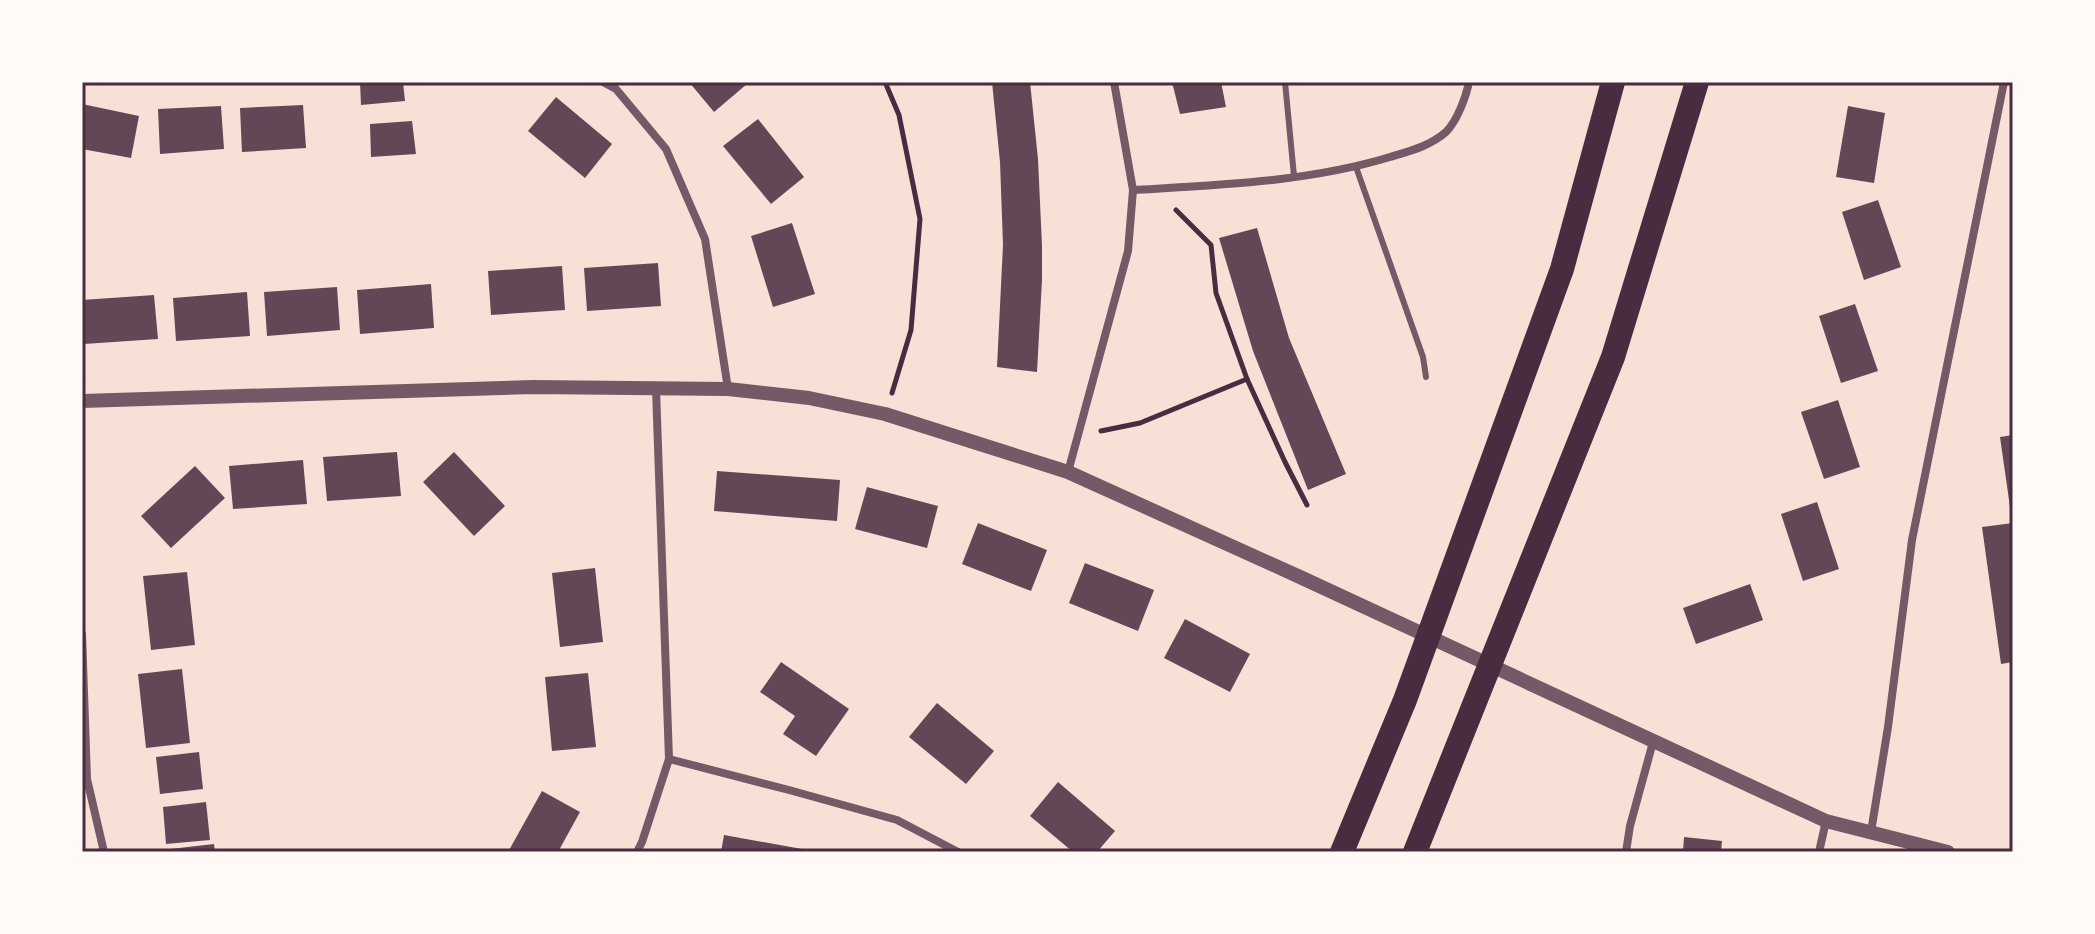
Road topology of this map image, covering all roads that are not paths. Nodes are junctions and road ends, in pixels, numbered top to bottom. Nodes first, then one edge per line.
1 (603, 82) edge
2 (1114, 82) edge
3 (1285, 82) edge
4 (1469, 82) edge
5 (1613, 82) edge
6 (1697, 82) edge
7 (2004, 82) edge
8 (1356, 167) junction
9 (1294, 176) junction
10 (1133, 190) junction
11 (1426, 377) dead end
12 (656, 389) junction
13 (728, 389) junction
14 (82, 401) edge
15 (1068, 472) junction
16 (82, 634) edge
17 (1653, 742) junction
18 (669, 759) junction
19 (1826, 821) junction
20 (1871, 832) junction
21 (104, 852) edge
22 (637, 852) edge
23 (958, 852) edge
24 (1342, 852) edge
25 (1415, 852) edge
26 (1626, 852) edge
27 (1819, 852) edge
28 (1948, 852) edge

1 - 13 street
2 - 10 street
3 - 9 lane
4 - 8 street
5 - 24 highway
6 - 25 highway
7 - 20 street
8 - 9 street
8 - 11 lane
9 - 10 street
10 - 15 street
12 - 13 street
12 - 14 street
12 - 18 street
13 - 15 street
15 - 17 street
16 - 21 street
17 - 19 street
17 - 26 street
18 - 22 street
18 - 23 street
19 - 20 street
19 - 27 street
20 - 28 street

